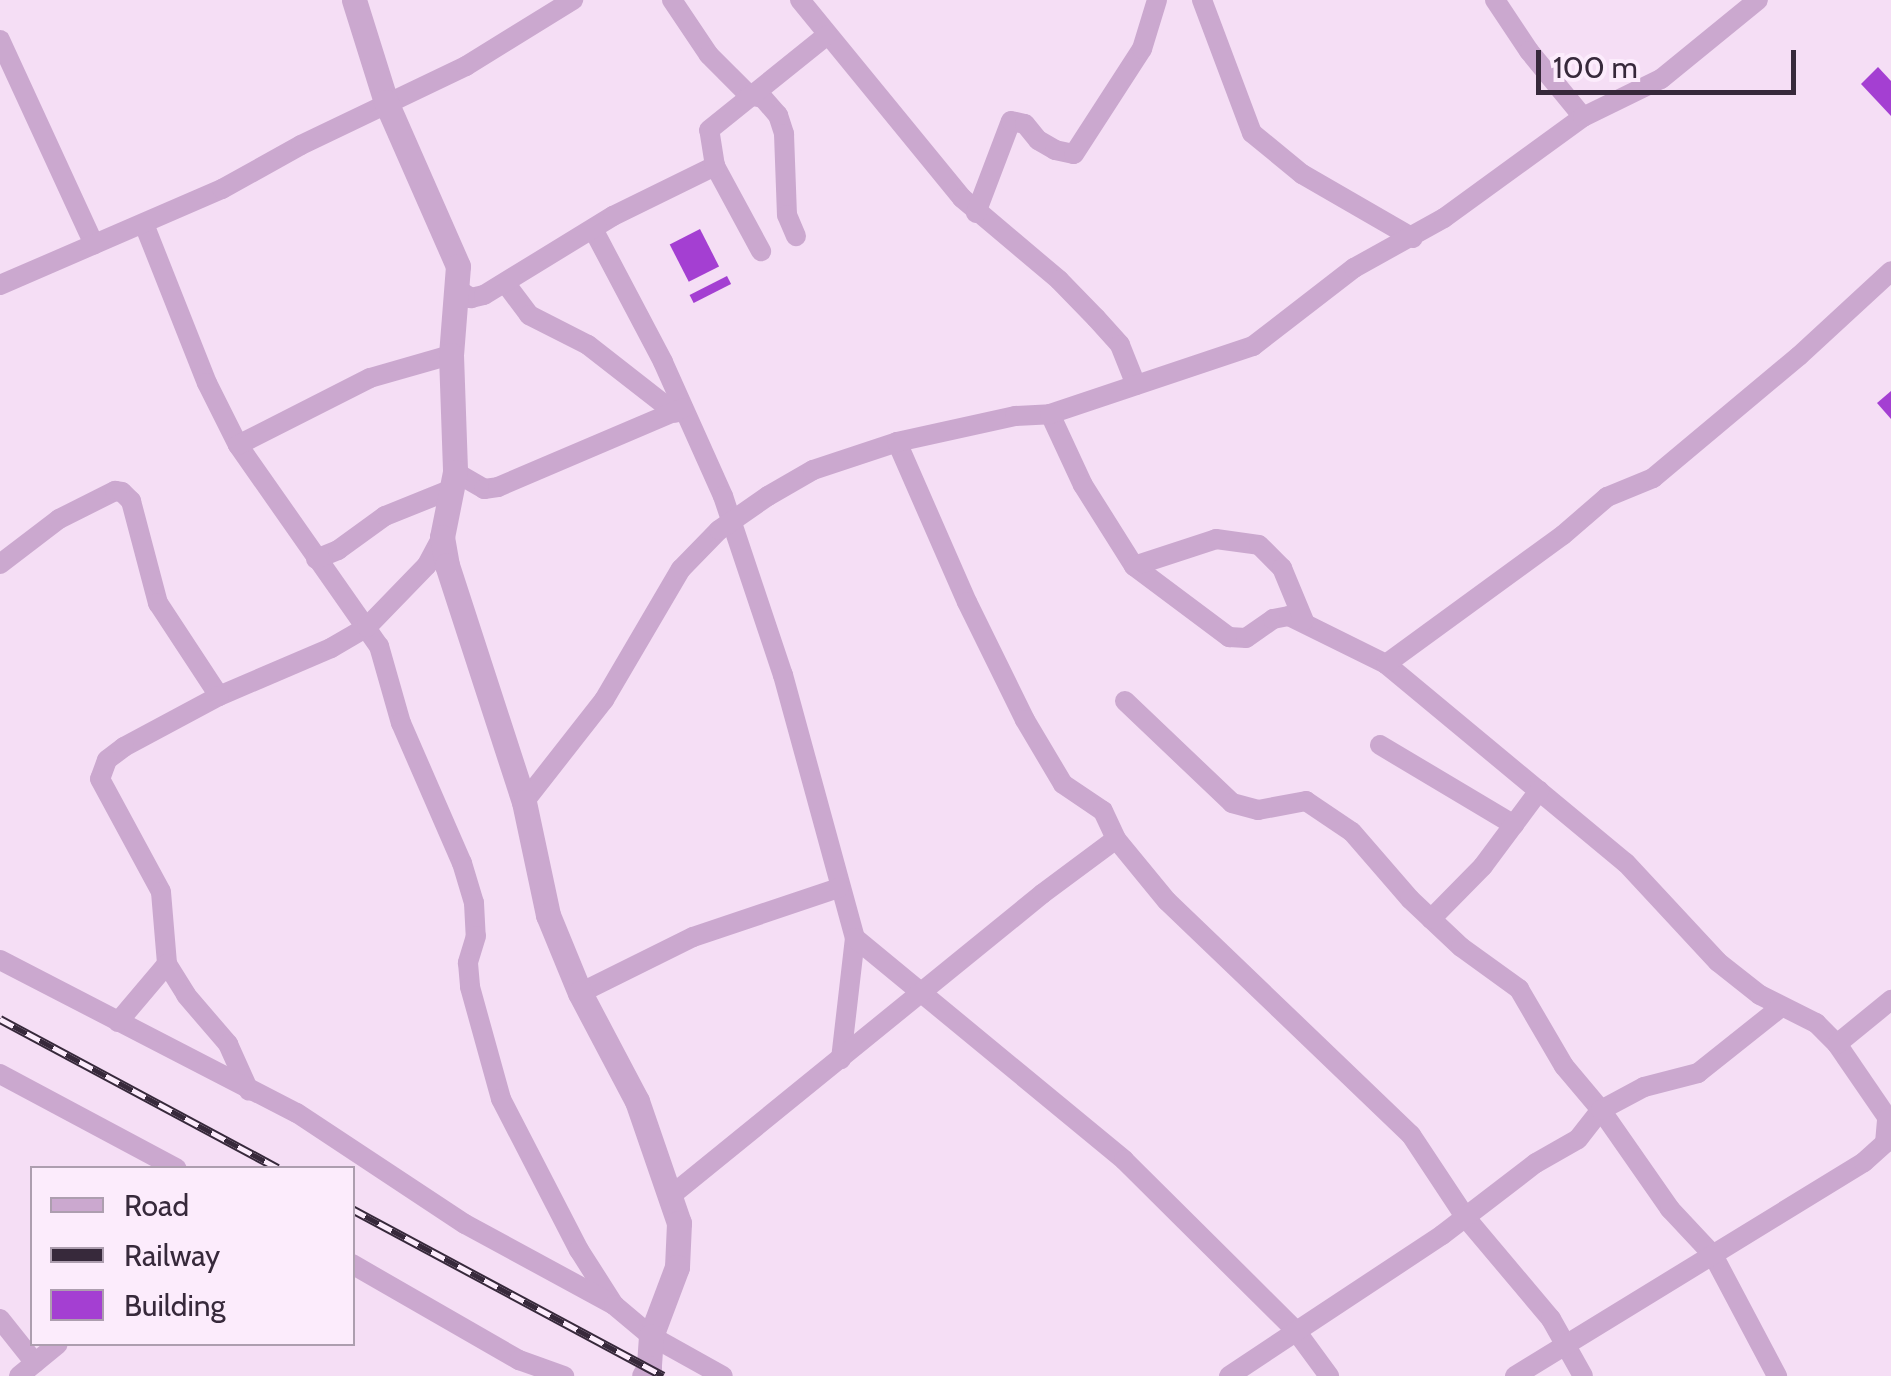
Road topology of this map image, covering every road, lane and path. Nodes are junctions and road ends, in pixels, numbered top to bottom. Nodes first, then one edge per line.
1 (354, 0) edge
2 (573, 0) edge
3 (672, 0) edge
4 (800, 0) edge
5 (1156, 0) edge
6 (1202, 0) edge
7 (1495, 0) edge
8 (1758, 0) edge
9 (827, 35) junction
10 (2, 48) edge
11 (748, 95) junction
12 (386, 102) junction
13 (1583, 117) junction
14 (715, 166) junction
15 (976, 213) junction
16 (144, 224) junction
17 (593, 229) junction
18 (796, 236) dead end
19 (1413, 238) junction
20 (94, 244) junction
21 (761, 251) dead end
22 (1891, 271) edge
23 (506, 284) junction
24 (0, 286) edge
25 (458, 289) junction
26 (451, 356) junction
27 (1136, 385) junction
28 (679, 411) junction
29 (1050, 414) junction
30 (898, 442) junction
31 (238, 445) junction
32 (453, 480) junction
33 (733, 520) junction
34 (442, 537) junction
35 (316, 559) junction
36 (0, 564) edge
37 (1134, 566) junction
38 (1304, 621) junction
39 (367, 627) junction
40 (1386, 664) junction
41 (219, 696) junction
42 (1126, 701) dead end
43 (1380, 745) dead end
44 (1540, 791) junction
45 (524, 802) junction
46 (1514, 824) junction
47 (1116, 839) junction
48 (839, 888) junction
49 (1431, 919) junction
50 (855, 938) junction
51 (0, 960) edge
52 (167, 964) junction
53 (580, 993) junction
54 (920, 995) junction
55 (1891, 1000) edge
56 (1781, 1007) junction
57 (118, 1022) junction
58 (1837, 1044) junction
59 (841, 1059) junction
60 (0, 1074) edge
61 (249, 1092) junction
62 (1601, 1110) junction
63 (1889, 1121) edge
64 (172, 1166) edge
65 (672, 1194) junction
66 (1466, 1218) junction
67 (1713, 1255) junction
68 (355, 1266) edge
69 (614, 1305) junction
70 (0, 1319) edge
71 (1296, 1332) junction
72 (651, 1336) junction
73 (56, 1346) edge
74 (1564, 1346) junction
75 (512, 1368) edge
76 (27, 1370) edge
77 (564, 1376) edge
78 (644, 1376) edge
79 (723, 1376) edge
80 (1228, 1376) edge
81 (1329, 1376) edge
82 (1515, 1376) edge
83 (1583, 1376) edge
84 (1777, 1376) edge

1 - 12 street
2 - 12 street
3 - 11 street
4 - 9 street
5 - 15 street
6 - 19 street
7 - 13 street
8 - 13 street
9 - 11 street
9 - 15 street
10 - 20 street
11 - 14 street
11 - 18 street
12 - 16 street
12 - 25 street
13 - 19 street
14 - 17 street
14 - 21 street
15 - 27 street
16 - 20 street
16 - 31 street
17 - 23 street
17 - 28 street
19 - 27 street
20 - 24 street
22 - 40 street
23 - 25 street
23 - 28 street
25 - 26 street
26 - 31 street
26 - 32 street
27 - 29 street
28 - 32 street
28 - 33 street
29 - 30 street
29 - 37 street
30 - 33 street
30 - 47 street
31 - 35 street
32 - 34 street
32 - 35 street
33 - 45 street
33 - 48 street
34 - 39 street
34 - 45 street
35 - 39 street
36 - 41 street
37 - 38 street
37 - 38 street
38 - 40 street
39 - 41 street
39 - 69 street
40 - 44 street
41 - 52 street
42 - 49 street
43 - 46 street
44 - 46 street
44 - 56 street
45 - 53 street
46 - 49 street
47 - 54 street
47 - 66 street
48 - 50 street
48 - 53 street
49 - 62 street
50 - 54 street
50 - 59 street
51 - 57 street
52 - 57 street
52 - 61 street
53 - 65 street
54 - 59 street
54 - 71 street
55 - 58 street
56 - 58 street
56 - 62 street
57 - 61 street
58 - 63 street
59 - 65 street
60 - 64 street
61 - 69 street
62 - 66 street
62 - 67 street
63 - 67 street
65 - 72 street
66 - 71 street
66 - 74 street
67 - 74 street
67 - 84 street
68 - 75 street
69 - 72 street
70 - 76 street
71 - 80 street
71 - 81 street
72 - 78 street
72 - 79 street
73 - 76 street
74 - 82 street
74 - 83 street
75 - 77 street

